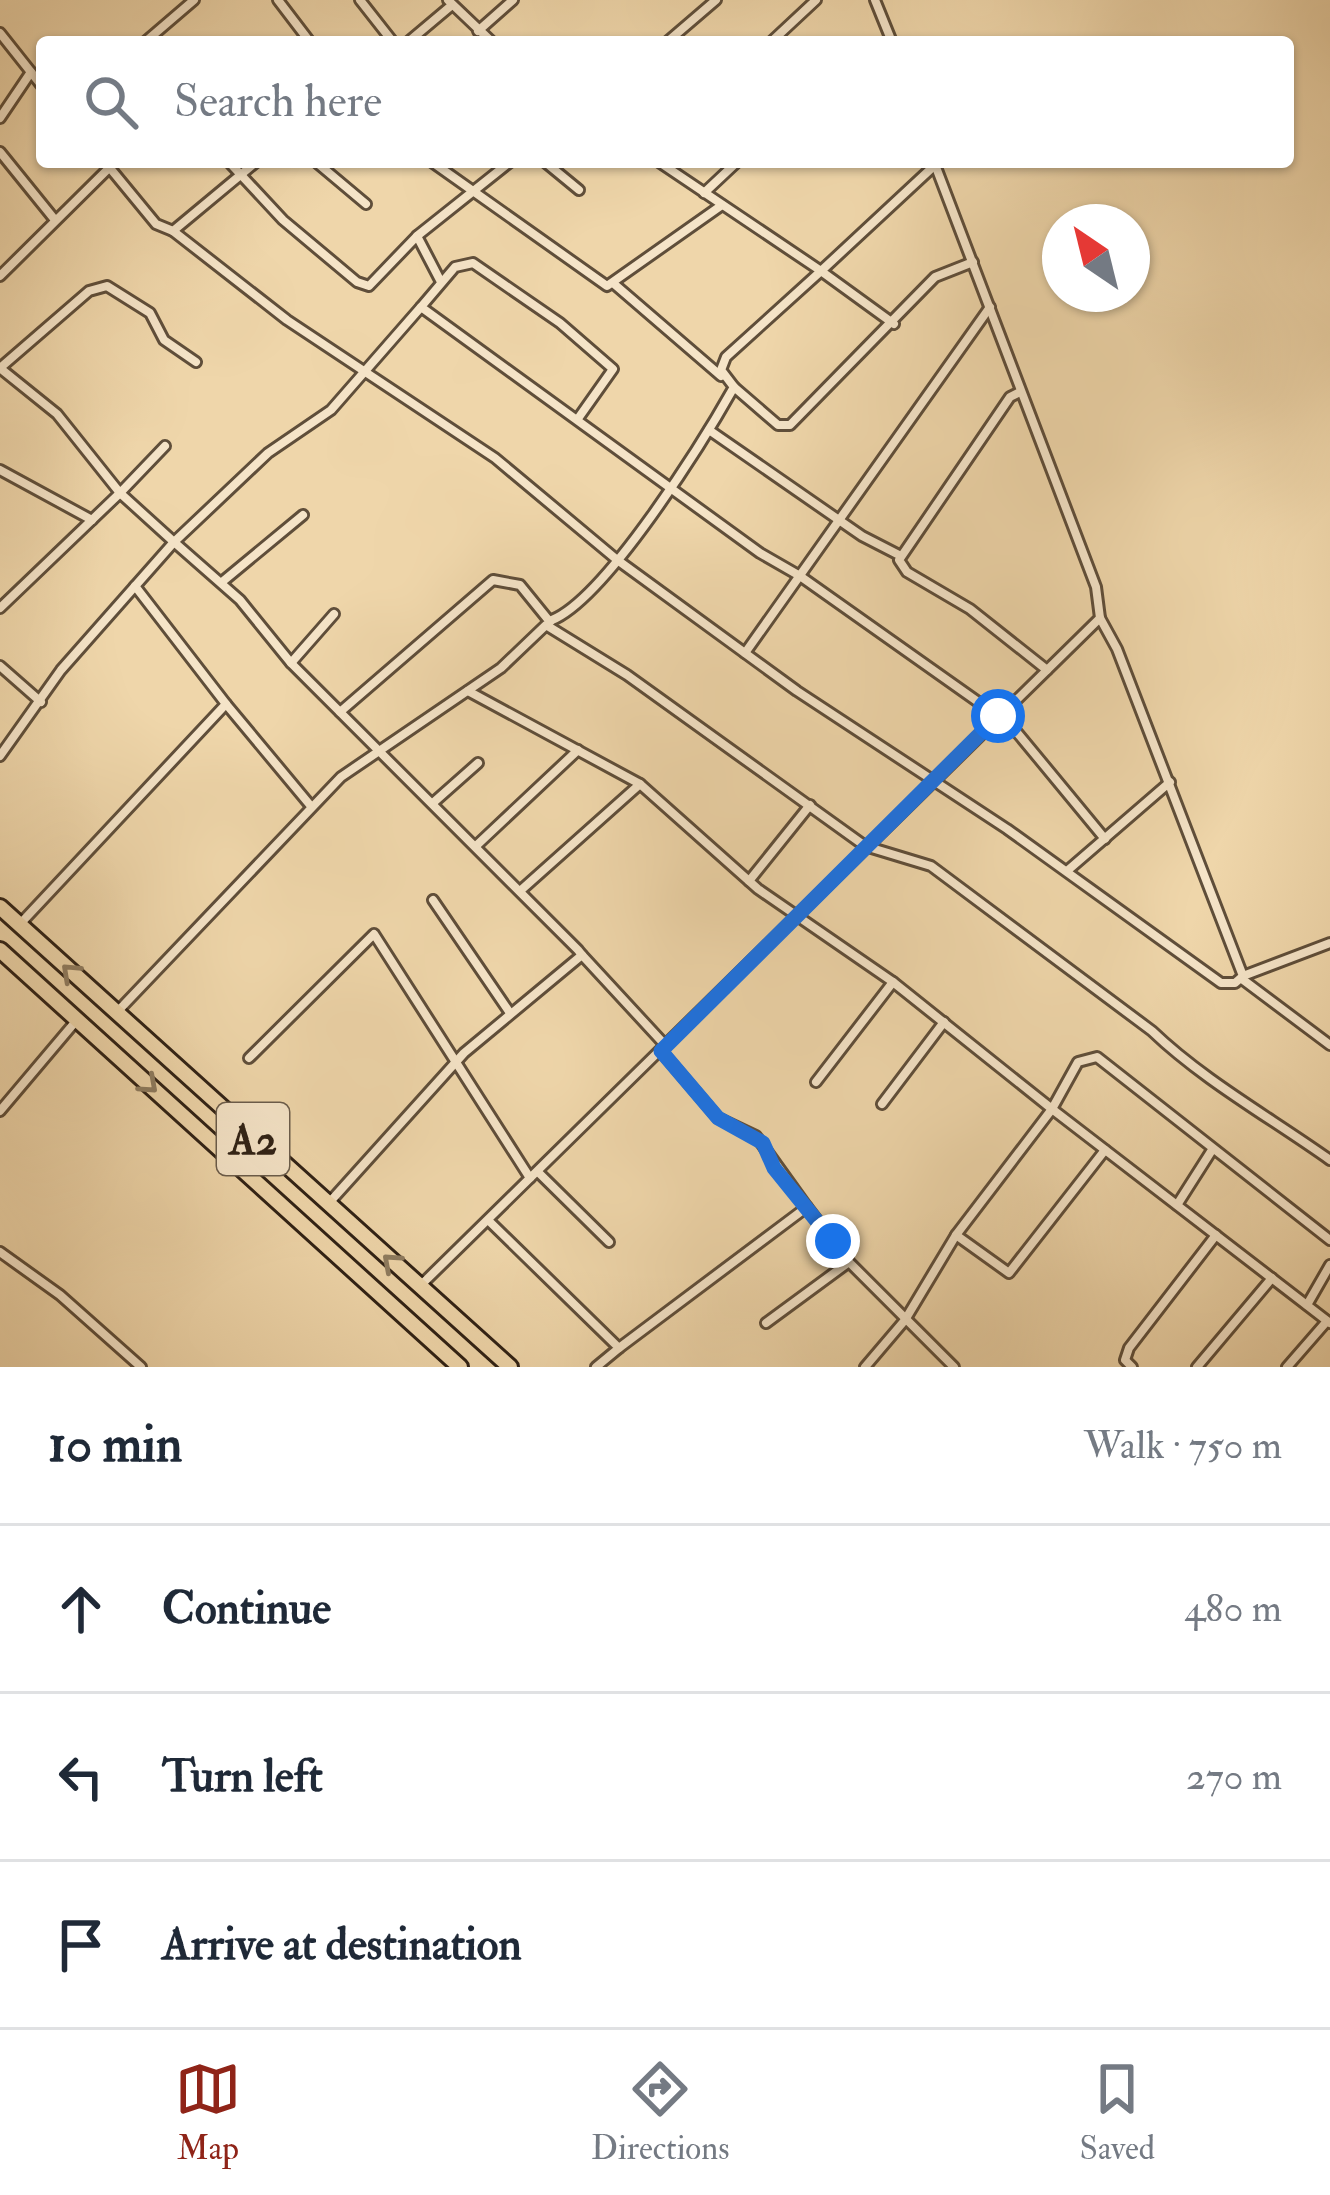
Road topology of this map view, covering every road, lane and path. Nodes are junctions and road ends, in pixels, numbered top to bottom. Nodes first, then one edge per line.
1 (194, 0) edge
2 (278, 0) edge
3 (360, 0) edge
4 (513, 0) edge
5 (716, 0) edge
6 (816, 0) edge
7 (875, 0) edge
8 (450, 2) edge
9 (478, 32) junction
10 (0, 33) edge
11 (152, 36) edge
12 (305, 36) edge
13 (387, 36) edge
14 (414, 36) edge
15 (484, 36) edge
16 (674, 36) edge
17 (777, 36) edge
18 (890, 36) edge
19 (31, 72) junction
20 (36, 78) edge
21 (0, 118) edge
22 (0, 152) edge
23 (104, 168) edge
24 (109, 168) edge
25 (234, 168) edge
26 (249, 168) edge
27 (323, 168) edge
28 (441, 168) edge
29 (502, 168) edge
30 (552, 168) edge
31 (668, 168) edge
32 (731, 168) edge
33 (930, 168) edge
34 (936, 168) edge
35 (240, 175) junction
36 (472, 190) junction
37 (579, 190) dead end
38 (704, 193) junction
39 (367, 204) dead end
40 (722, 205) junction
41 (55, 220) junction
42 (172, 231) junction
43 (417, 236) junction
44 (973, 262) junction
45 (821, 271) junction
46 (0, 276) edge
47 (441, 282) junction
48 (613, 284) junction
49 (421, 307) junction
50 (990, 307) junction
51 (894, 324) junction
52 (196, 362) dead end
53 (0, 368) edge
54 (362, 369) junction
55 (726, 379) junction
56 (734, 387) junction
57 (1020, 392) junction
58 (578, 420) junction
59 (710, 430) junction
60 (165, 446) dead end
61 (0, 470) edge
62 (669, 487) junction
63 (120, 493) junction
64 (303, 515) dead end
65 (92, 520) junction
66 (840, 520) junction
67 (174, 542) junction
68 (899, 555) junction
69 (616, 559) junction
70 (800, 576) junction
71 (222, 582) junction
72 (135, 586) junction
73 (0, 608) edge
74 (334, 614) dead end
75 (1100, 618) junction
76 (549, 622) junction
77 (745, 653) junction
78 (291, 663) junction
79 (0, 666) edge
80 (1047, 670) junction
81 (468, 692) junction
82 (41, 702) junction
83 (226, 704) junction
84 (340, 712) junction
85 (1000, 714) junction
86 (379, 750) junction
87 (578, 750) junction
88 (0, 756) edge
89 (478, 763) dead end
90 (937, 781) junction
91 (1170, 782) junction
92 (640, 784) junction
93 (434, 802) junction
94 (310, 805) junction
95 (810, 805) junction
96 (1105, 839) junction
97 (477, 845) junction
98 (865, 846) junction
99 (1067, 871) junction
100 (748, 881) junction
101 (520, 891) junction
102 (434, 900) dead end
103 (0, 908) edge
104 (797, 914) junction
105 (20, 926) junction
106 (1330, 943) edge
107 (0, 950) edge
108 (582, 955) junction
109 (1242, 977) junction
110 (893, 982) junction
111 (115, 1013) junction
112 (510, 1013) junction
113 (77, 1020) junction
114 (944, 1022) junction
115 (1330, 1046) edge
116 (663, 1048) junction
117 (249, 1058) dead end
118 (457, 1064) junction
119 (816, 1082) dead end
120 (882, 1104) dead end
121 (1052, 1108) junction
122 (0, 1111) edge
123 (234, 1121) junction
124 (214, 1145) junction
125 (1105, 1150) junction
126 (1212, 1150) junction
127 (1330, 1160) edge
128 (534, 1175) junction
129 (327, 1205) junction
130 (1177, 1205) junction
131 (807, 1207) junction
132 (489, 1221) junction
133 (956, 1235) junction
134 (1216, 1235) junction
135 (1330, 1240) edge
136 (609, 1242) dead end
137 (0, 1252) edge
138 (849, 1262) junction
139 (1330, 1265) edge
140 (1272, 1278) junction
141 (419, 1287) junction
142 (1307, 1305) junction
143 (905, 1320) junction
144 (1328, 1322) edge
145 (766, 1323) dead end
146 (619, 1348) junction
147 (946, 1359) junction
148 (140, 1367) edge
149 (460, 1367) edge
150 (510, 1367) edge
151 (596, 1367) edge
152 (865, 1367) edge
153 (937, 1367) edge
154 (954, 1367) edge
155 (1132, 1367) edge
156 (1197, 1367) edge
157 (1287, 1367) edge

1 - 11 street
2 - 12 street
3 - 13 street
4 - 9 street
5 - 16 street
6 - 17 street
7 - 18 street
8 - 9 street
8 - 14 street
9 - 15 street
10 - 19 street
19 - 20 street
19 - 21 street
22 - 41 street
23 - 41 street
24 - 42 street
25 - 35 street
26 - 35 street
27 - 39 street
28 - 36 street
29 - 36 street
30 - 37 street
31 - 38 street
32 - 38 street
33 - 45 street
34 - 44 street
35 - 42 street
35 - 43 street
36 - 43 street
36 - 48 street
38 - 40 street
40 - 45 street
40 - 48 street
41 - 46 street
42 - 54 street
43 - 47 street
44 - 50 street
44 - 51 street
45 - 51 street
45 - 55 street
47 - 49 street
47 - 58 street
48 - 55 street
49 - 54 street
49 - 58 street
50 - 57 street
50 - 66 street
51 - 56 street
52 - 53 street
53 - 63 street
54 - 67 street
54 - 69 street
55 - 56 street
56 - 59 street
57 - 68 street
57 - 75 street
58 - 62 street
59 - 62 street
59 - 66 street
60 - 63 street
61 - 65 street
62 - 69 street
62 - 70 street
63 - 65 street
63 - 67 street
64 - 71 street
65 - 73 street
66 - 68 street
66 - 70 street
67 - 71 street
67 - 72 street
68 - 80 street
69 - 76 street
69 - 77 street
70 - 77 street
70 - 85 street
71 - 78 street
72 - 82 street
72 - 83 street
74 - 78 street
75 - 80 street
75 - 91 street
76 - 81 street
76 - 84 street
76 - 95 street
77 - 90 street
78 - 84 street
79 - 82 street
80 - 85 street
81 - 86 street
81 - 87 street
82 - 88 street
83 - 94 street
83 - 105 street
84 - 86 street
85 - 90 street
85 - 96 street
86 - 93 street
86 - 94 street
87 - 92 street
87 - 97 street
89 - 93 street
90 - 98 street
90 - 99 street
91 - 96 street
91 - 109 street
92 - 100 street
92 - 101 street
93 - 97 street
94 - 111 street
95 - 98 street
95 - 100 street
96 - 99 street
97 - 101 street
98 - 104 street
98 - 127 street
99 - 109 street
100 - 104 street
101 - 108 street
102 - 112 street
103 - 105 highway, A2
104 - 110 street
104 - 116 street
111 -> 105 highway, A2
106 - 109 street
107 - 113 highway, A2
108 - 112 street
108 - 116 street
109 - 115 street
110 - 114 street
110 - 119 street
111 - 123 highway, A2
112 - 118 street
113 - 122 street
113 -> 124 highway, A2
114 - 120 street
114 - 121 street
116 - 128 street
116 - 131 street
117 - 118 street
118 - 128 street
118 - 129 street
121 - 125 street
121 - 126 street
121 - 133 street
123 - 124 highway
123 - 129 highway, A2
124 - 149 highway, A2
125 - 130 street
125 - 133 street
126 - 130 street
126 - 135 street
128 - 132 street
128 - 136 street
141 -> 129 highway, A2
130 - 134 street
131 - 138 street
131 - 146 street
132 - 141 street
132 - 146 street
133 - 143 street
134 - 140 street
134 - 155 street
137 - 148 street
138 - 143 street
138 - 145 street
139 - 142 street
140 - 142 street
140 - 156 street
141 - 150 highway, A2
142 - 144 street
143 - 147 street
143 - 152 street
144 - 157 street
146 - 151 street
147 - 153 street
147 - 154 street

